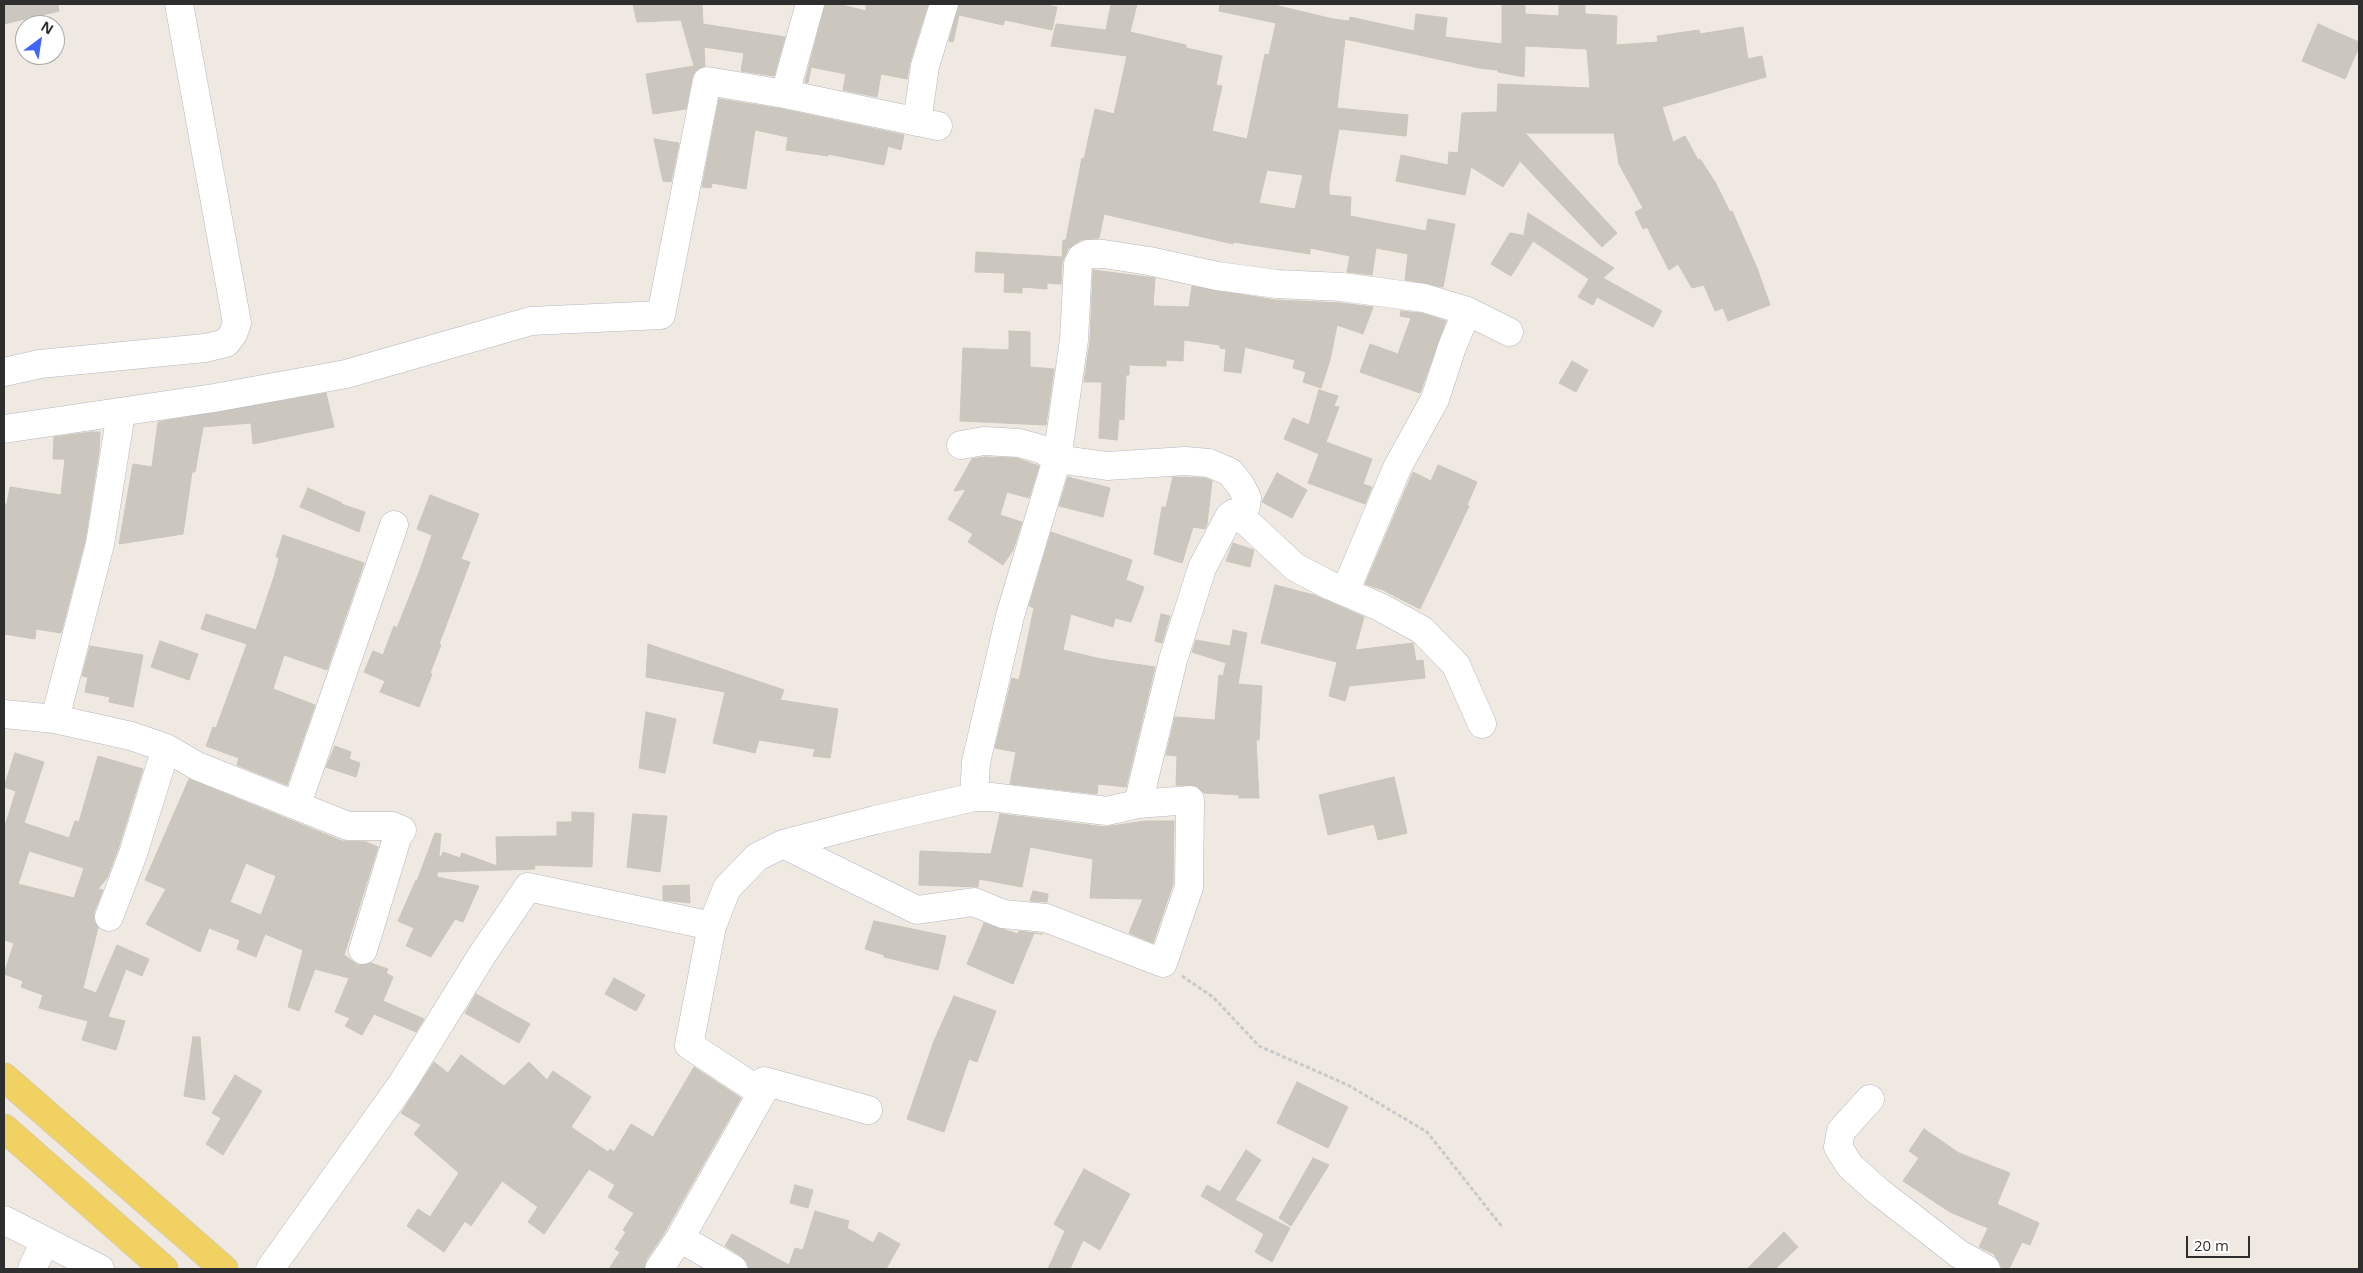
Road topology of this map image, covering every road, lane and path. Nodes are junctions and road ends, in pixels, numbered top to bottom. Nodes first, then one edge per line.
1 (179, 4) edge
2 (810, 4) edge
3 (944, 4) edge
4 (785, 94) junction
5 (1467, 311) junction
6 (1509, 332) dead end
7 (4, 372) edge
8 (121, 413) junction
9 (4, 429) edge
10 (961, 445) dead end
11 (1057, 459) junction
12 (1240, 516) junction
13 (394, 525) dead end
14 (1345, 592) junction
15 (4, 714) edge
16 (55, 719) junction
17 (1482, 724) dead end
18 (166, 748) junction
19 (974, 797) junction
20 (297, 804) junction
21 (1138, 804) junction
22 (783, 844) junction
23 (109, 917) dead end
24 (712, 926) junction
25 (363, 950) dead end
26 (1163, 963) junction
27 (4, 1077) edge
28 (762, 1093) junction
29 (1870, 1099) dead end
30 (868, 1110) dead end
31 (4, 1128) edge
32 (4, 1220) edge
33 (1503, 1228) dead end
34 (680, 1238) junction
35 (45, 1241) junction
36 (32, 1269) edge
37 (100, 1269) edge
38 (164, 1269) edge
39 (224, 1269) edge
40 (270, 1269) edge
41 (659, 1269) edge
42 (733, 1269) edge
43 (1986, 1269) edge

1 - 7 street
2 - 4 street
3 - 4 street
4 - 8 street
5 - 6 street
5 - 11 street
5 - 14 street
8 - 9 street
8 - 16 street
10 - 11 street
11 - 12 street
11 - 19 street
12 - 14 street
12 - 21 street
13 - 20 street
14 - 17 street
15 - 16 street
16 - 18 street
18 - 20 street
18 - 23 street
19 - 21 street
19 - 22 street
20 - 25 street
21 - 26 street
22 - 24 street
22 - 26 street
24 - 28 street
24 - 40 street
26 - 33 path
27 - 39 main road
28 - 30 street
28 - 34 street
29 - 43 street
31 - 38 main road
32 - 35 street
34 - 41 street
34 - 42 street
35 - 36 street
35 - 37 street

